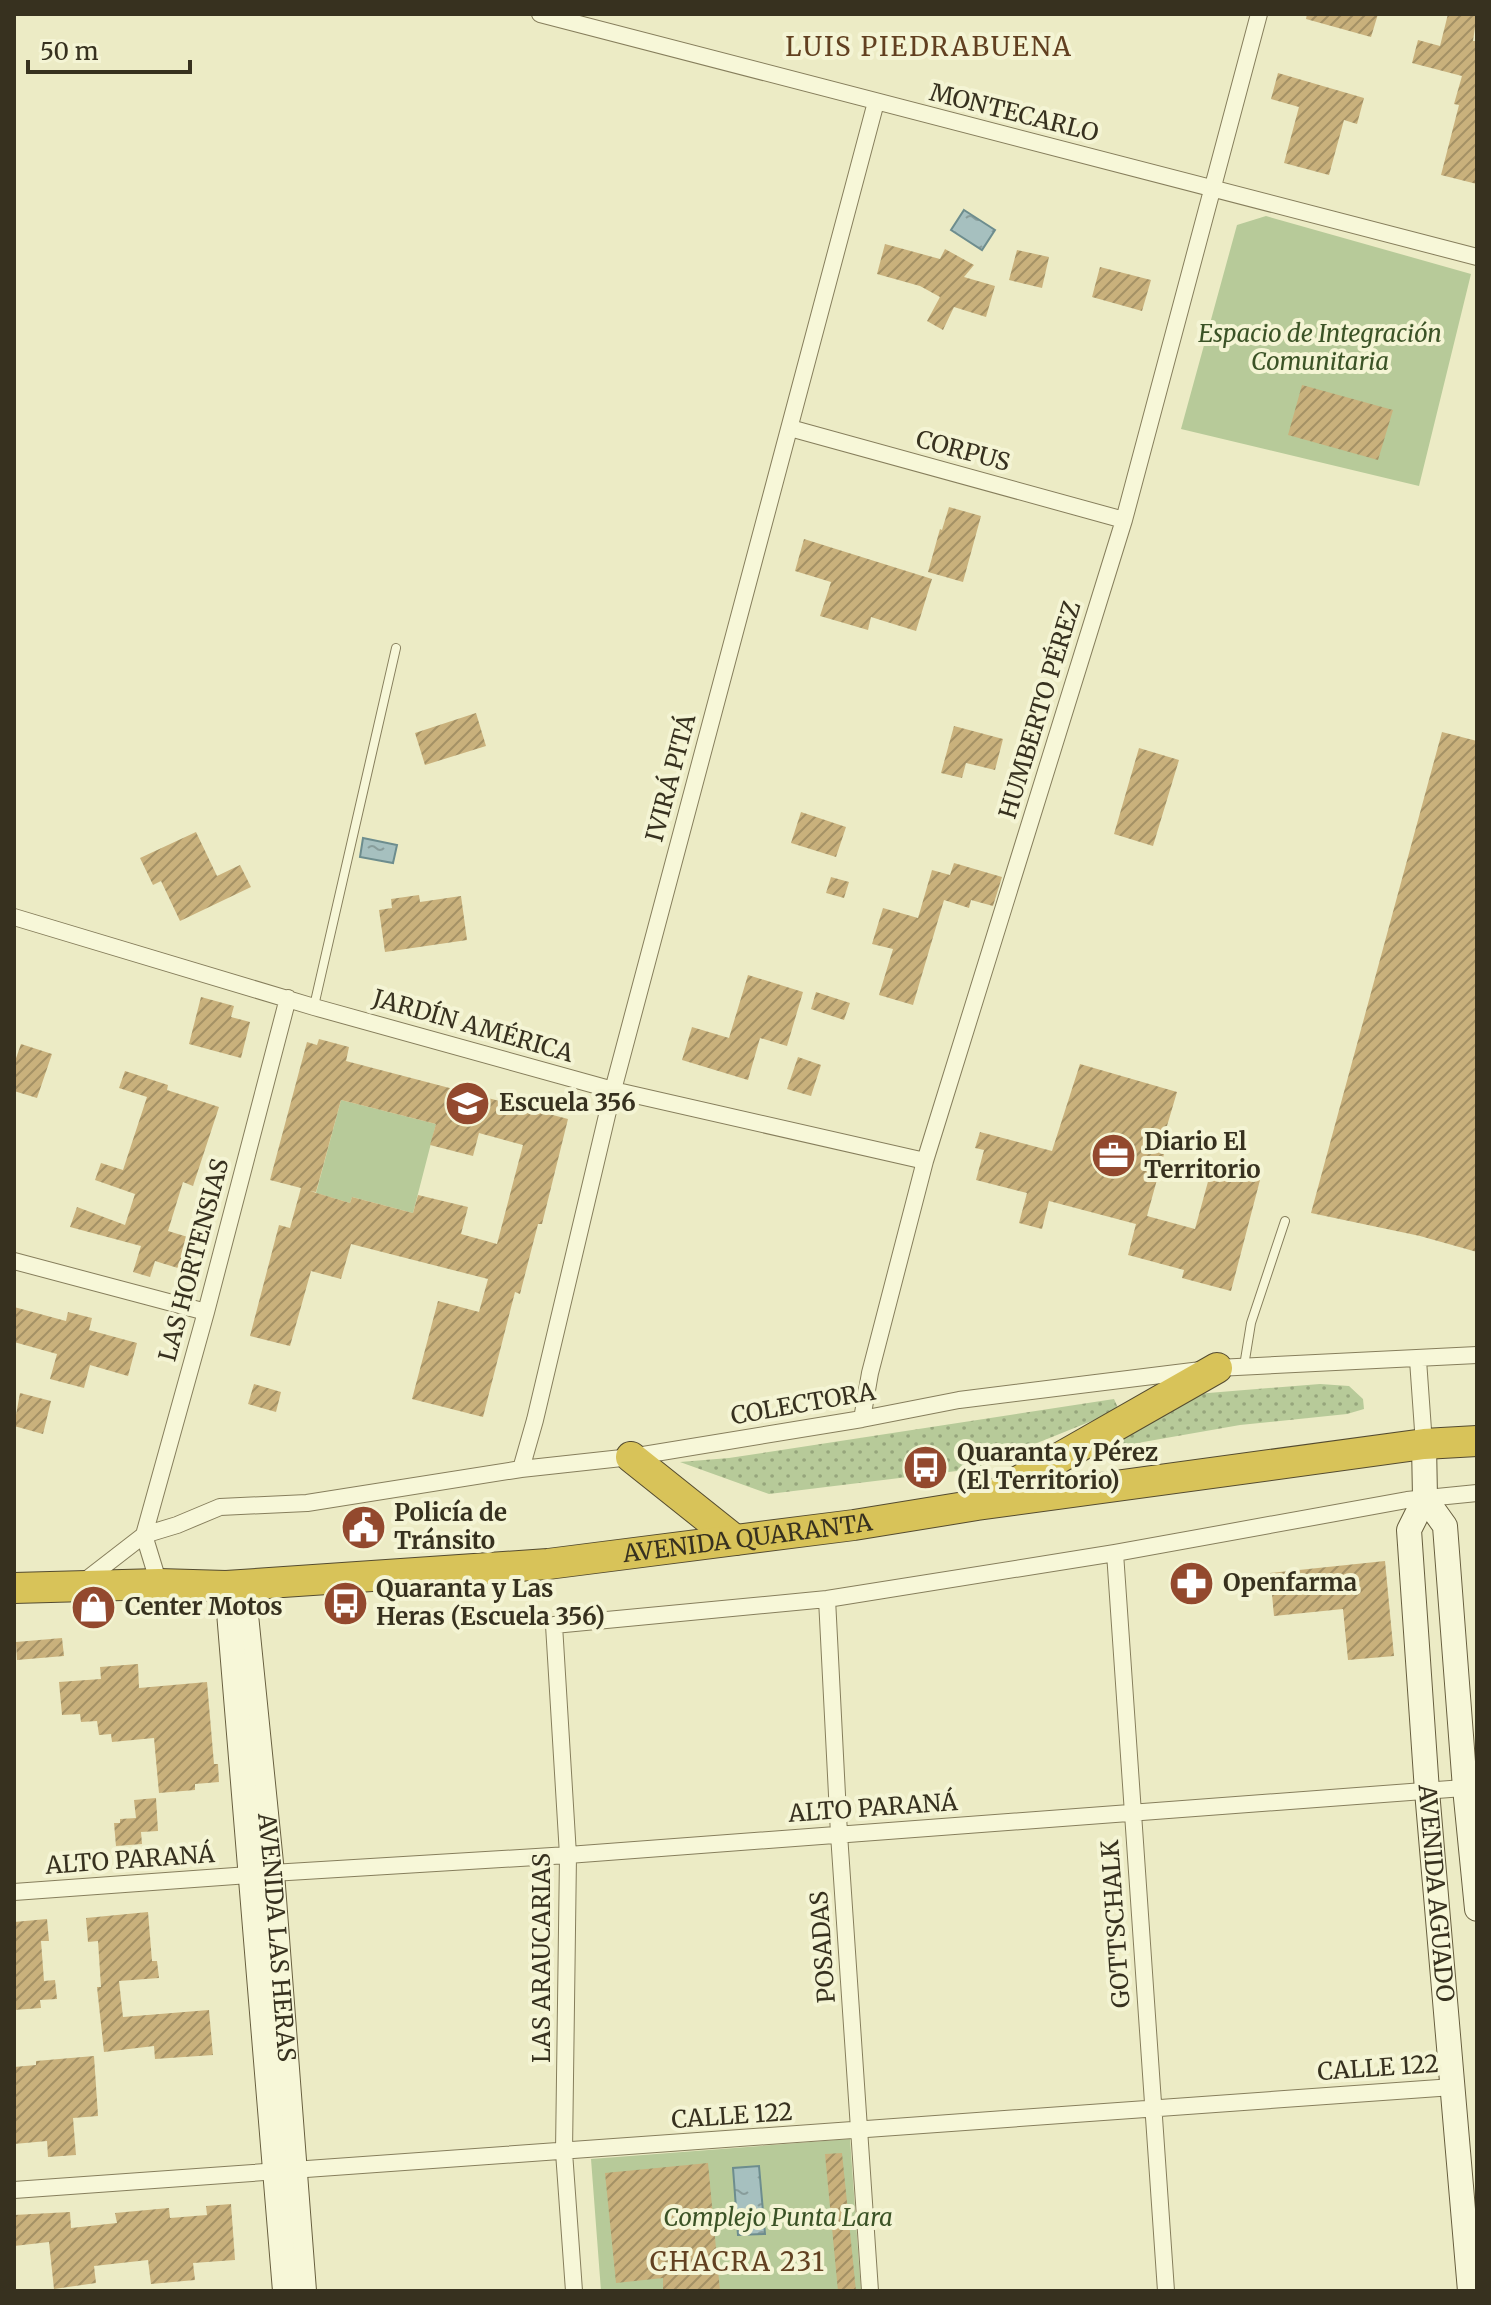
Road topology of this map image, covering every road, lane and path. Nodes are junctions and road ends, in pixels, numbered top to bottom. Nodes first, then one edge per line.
1 (540, 14) edge
2 (1259, 14) edge
3 (571, 18) edge
4 (876, 102) junction
5 (1213, 188) junction
6 (1477, 257) edge
7 (790, 428) junction
8 (1124, 520) junction
9 (396, 648) dead end
10 (14, 917) edge
11 (288, 998) junction
12 (314, 1007) junction
13 (613, 1090) junction
14 (925, 1161) junction
15 (1285, 1221) dead end
16 (14, 1261) edge
17 (206, 1312) junction
18 (1477, 1355) edge
19 (1418, 1360) junction
20 (1231, 1367) junction
21 (862, 1419) junction
22 (1477, 1441) edge
23 (1424, 1444) junction
24 (631, 1457) junction
25 (521, 1469) junction
26 (1477, 1493) edge
27 (1425, 1498) junction
28 (977, 1505) junction
29 (144, 1535) junction
30 (735, 1540) junction
31 (1115, 1553) junction
32 (159, 1584) junction
33 (78, 1586) junction
34 (234, 1586) junction
35 (14, 1588) edge
36 (827, 1599) junction
37 (1471, 1788) edge
38 (1427, 1791) junction
39 (1133, 1814) junction
40 (839, 1834) junction
41 (568, 1855) junction
42 (260, 1874) junction
43 (14, 1892) edge
44 (1477, 1909) edge
45 (1453, 2087) junction
46 (1153, 2110) junction
47 (859, 2131) junction
48 (564, 2152) junction
49 (286, 2171) junction
50 (14, 2190) edge
51 (285, 2291) edge
52 (304, 2291) edge
53 (574, 2291) edge
54 (870, 2291) edge
55 (1166, 2291) edge
56 (1470, 2291) edge

1 - 3 street, MONTECARLO
2 - 5 street, HUMBERTO PÉREZ
3 - 4 street, MONTECARLO
4 - 5 street, MONTECARLO
4 - 7 street, IVIRÁ PITÁ
5 - 6 street, MONTECARLO
5 - 8 street, HUMBERTO PÉREZ
7 - 8 street, CORPUS
7 - 13 street, IVIRÁ PITÁ
8 - 14 street, HUMBERTO PÉREZ
9 - 12 lane
10 - 11 street, JARDÍN AMÉRICA
11 - 12 street, JARDÍN AMÉRICA
11 - 17 street, LAS HORTENSIAS
12 - 13 street, JARDÍN AMÉRICA
13 - 14 street, JARDÍN AMÉRICA
13 - 25 street, IVIRÁ PITÁ
14 - 21 street, HUMBERTO PÉREZ
15 - 20 lane
16 - 17 street
17 - 29 street, LAS HORTENSIAS
18 - 19 street, COLECTORA
19 - 20 street, COLECTORA
19 - 23 street
20 - 21 street, COLECTORA
20 - 28 highway
21 - 24 street, COLECTORA
22 - 23 highway, AVENIDA QUARANTA
23 - 27 main road, AVENIDA AGUADO
23 - 28 highway, AVENIDA QUARANTA
24 - 25 street, COLECTORA
24 - 30 highway
25 - 29 street, COLECTORA
26 - 27 street
27 - 31 street
27 - 37 main road, AVENIDA AGUADO
27 - 38 main road, AVENIDA AGUADO
28 - 30 highway, AVENIDA QUARANTA
29 - 32 street
29 - 33 street
30 - 34 highway, AVENIDA QUARANTA
31 - 36 street
31 - 39 street, GOTTSCHALK
32 - 33 highway, AVENIDA QUARANTA
32 - 34 highway, AVENIDA QUARANTA
33 - 35 highway, AVENIDA QUARANTA
34 - 42 main road, AVENIDA LAS HERAS
36 - 40 street, POSADAS
36 - 41 street, LAS ARAUCARIAS
37 - 38 street, ALTO PARANÁ
37 - 44 main road, AVENIDA AGUADO
38 - 39 street, ALTO PARANÁ
38 - 45 main road, AVENIDA AGUADO
39 - 40 street, ALTO PARANÁ
39 - 46 street, GOTTSCHALK
40 - 41 street, ALTO PARANÁ
40 - 47 street, POSADAS
41 - 42 street, ALTO PARANÁ
41 - 48 street, LAS ARAUCARIAS
42 - 43 street, ALTO PARANÁ
42 - 49 main road, AVENIDA LAS HERAS
45 - 46 street, CALLE 122
45 - 56 main road, AVENIDA AGUADO
46 - 47 street, CALLE 122
46 - 55 street, GOTTSCHALK
47 - 48 street, CALLE 122
47 - 54 street, POSADAS
48 - 49 street, CALLE 122
48 - 53 street, LAS ARAUCARIAS
49 - 50 street, CALLE 122
49 - 51 main road, AVENIDA LAS HERAS
49 - 52 main road, AVENIDA LAS HERAS

